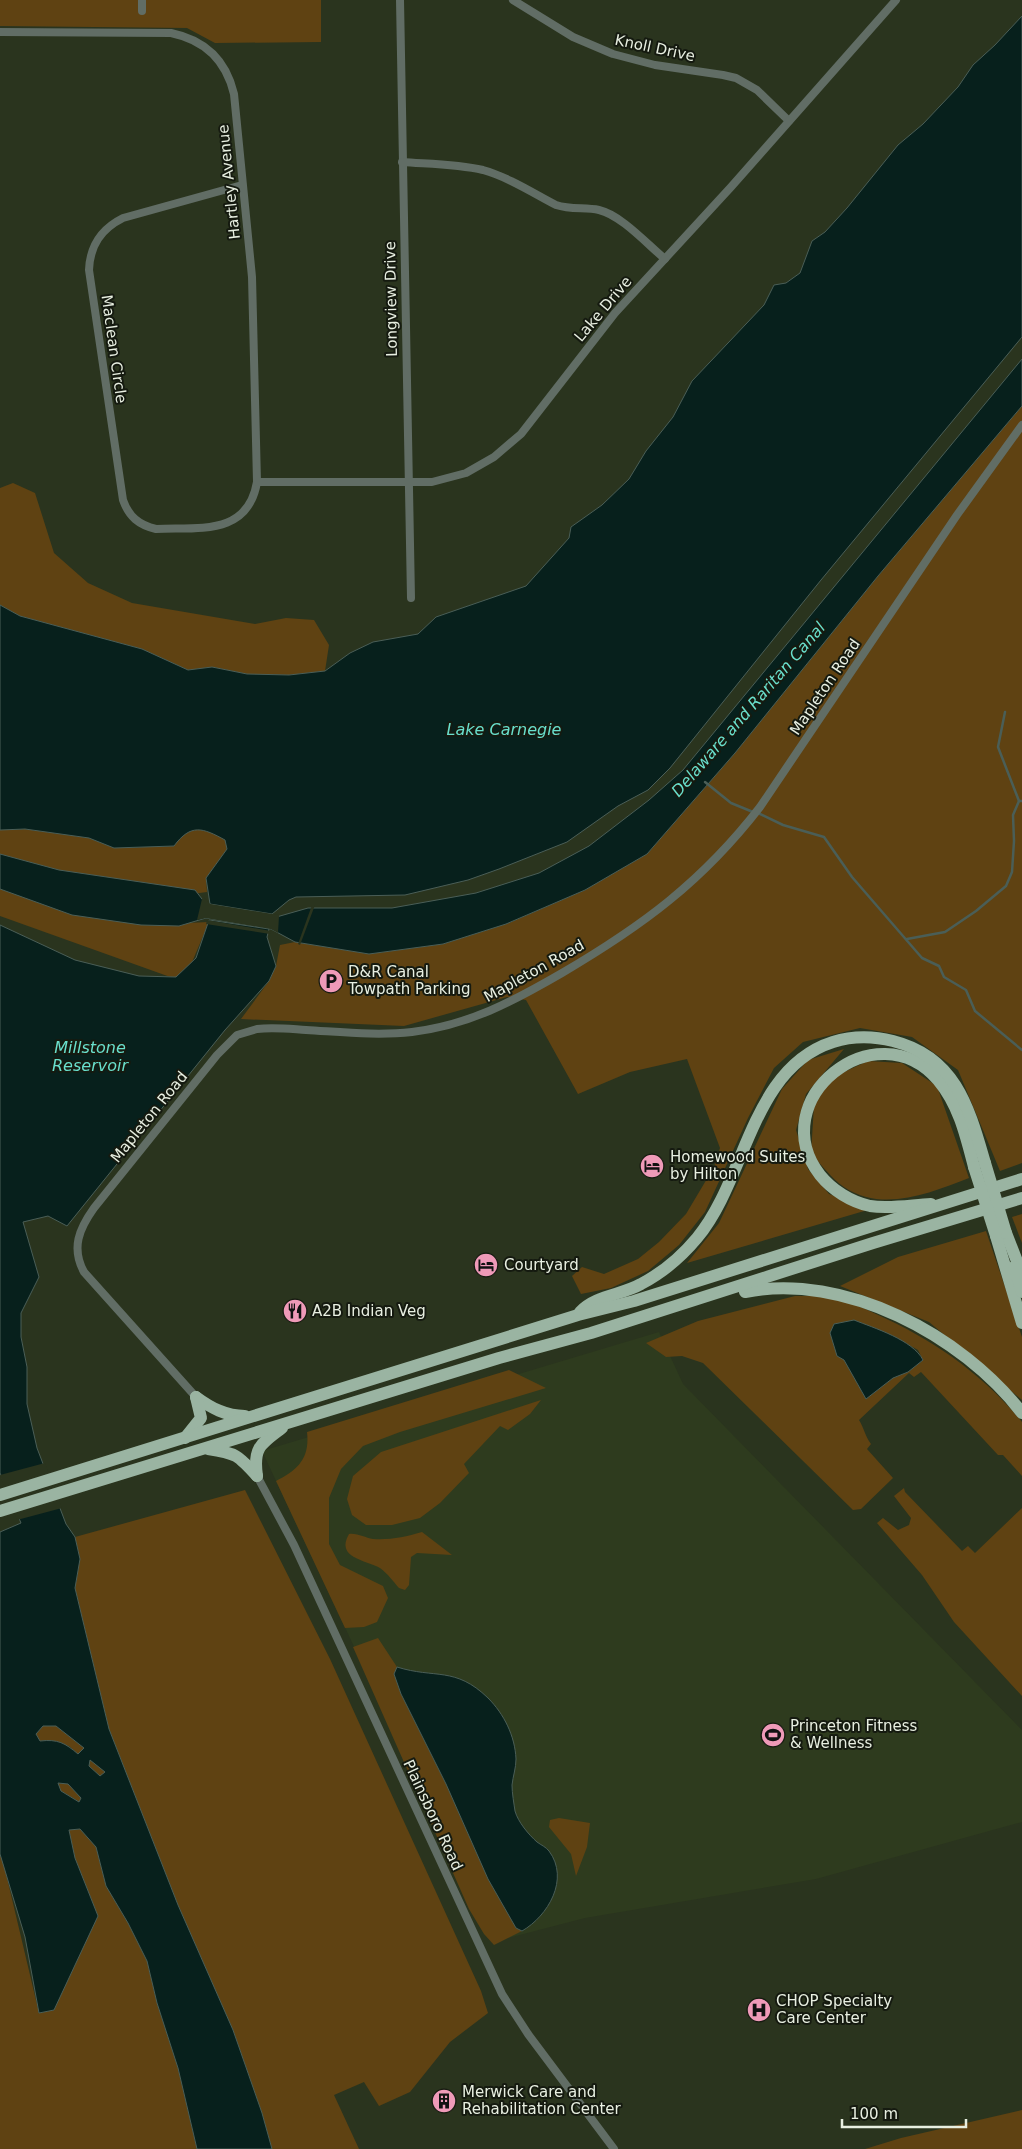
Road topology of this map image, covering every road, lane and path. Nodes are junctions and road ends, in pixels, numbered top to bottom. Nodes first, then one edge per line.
1 (142, 0) edge
2 (400, 0) edge
3 (513, 0) edge
4 (896, 0) edge
5 (142, 11) dead end
6 (0, 32) edge
7 (790, 121) junction
8 (402, 162) junction
9 (242, 185) junction
10 (665, 259) junction
11 (1022, 424) edge
12 (257, 482) junction
13 (409, 483) junction
14 (230, 522) joint
15 (411, 598) dead end
16 (980, 1165) junction
17 (1022, 1180) edge
18 (1020, 1199) edge
19 (946, 1203) junction
20 (1001, 1234) junction
21 (1011, 1250) junction
22 (1022, 1274) edge
23 (1022, 1292) edge
24 (718, 1294) junction
25 (578, 1315) junction
26 (1022, 1323) edge
27 (196, 1397) junction
28 (1022, 1413) edge
29 (250, 1416) junction
30 (292, 1421) junction
31 (184, 1439) junction
32 (205, 1449) junction
33 (257, 1476) junction
34 (2, 1494) edge
35 (4, 1509) edge
36 (614, 2149) edge

1 - 5 street
2 - 8 street, Longview Drive
3 - 7 street, Knoll Drive
4 - 7 street, Lake Drive
6 - 9 street, Hartley Avenue
7 - 10 street, Lake Drive
8 - 10 street
8 - 13 street, Longview Drive
9 - 12 street, Hartley Avenue
9 - 14 street, Maclean Circle
10 - 13 street, Lake Drive
11 - 27 street, Mapleton Road
12 - 13 street, Lake Drive
12 - 14 street, Hartley Avenue
13 - 15 street, Longview Drive
16 - 19 highway
16 - 20 highway, bridge
16 - 25 highway
17 - 19 highway
18 - 24 highway
19 - 25 highway
20 - 21 highway
20 - 26 highway
21 - 22 highway
21 - 23 highway
24 - 28 highway
24 - 30 highway
25 - 29 highway
27 - 29 highway
27 - 31 highway
29 - 31 highway
30 - 32 highway
30 - 33 highway
31 - 34 highway
32 - 33 highway
32 - 35 highway
33 - 36 street, Plainsboro Road

